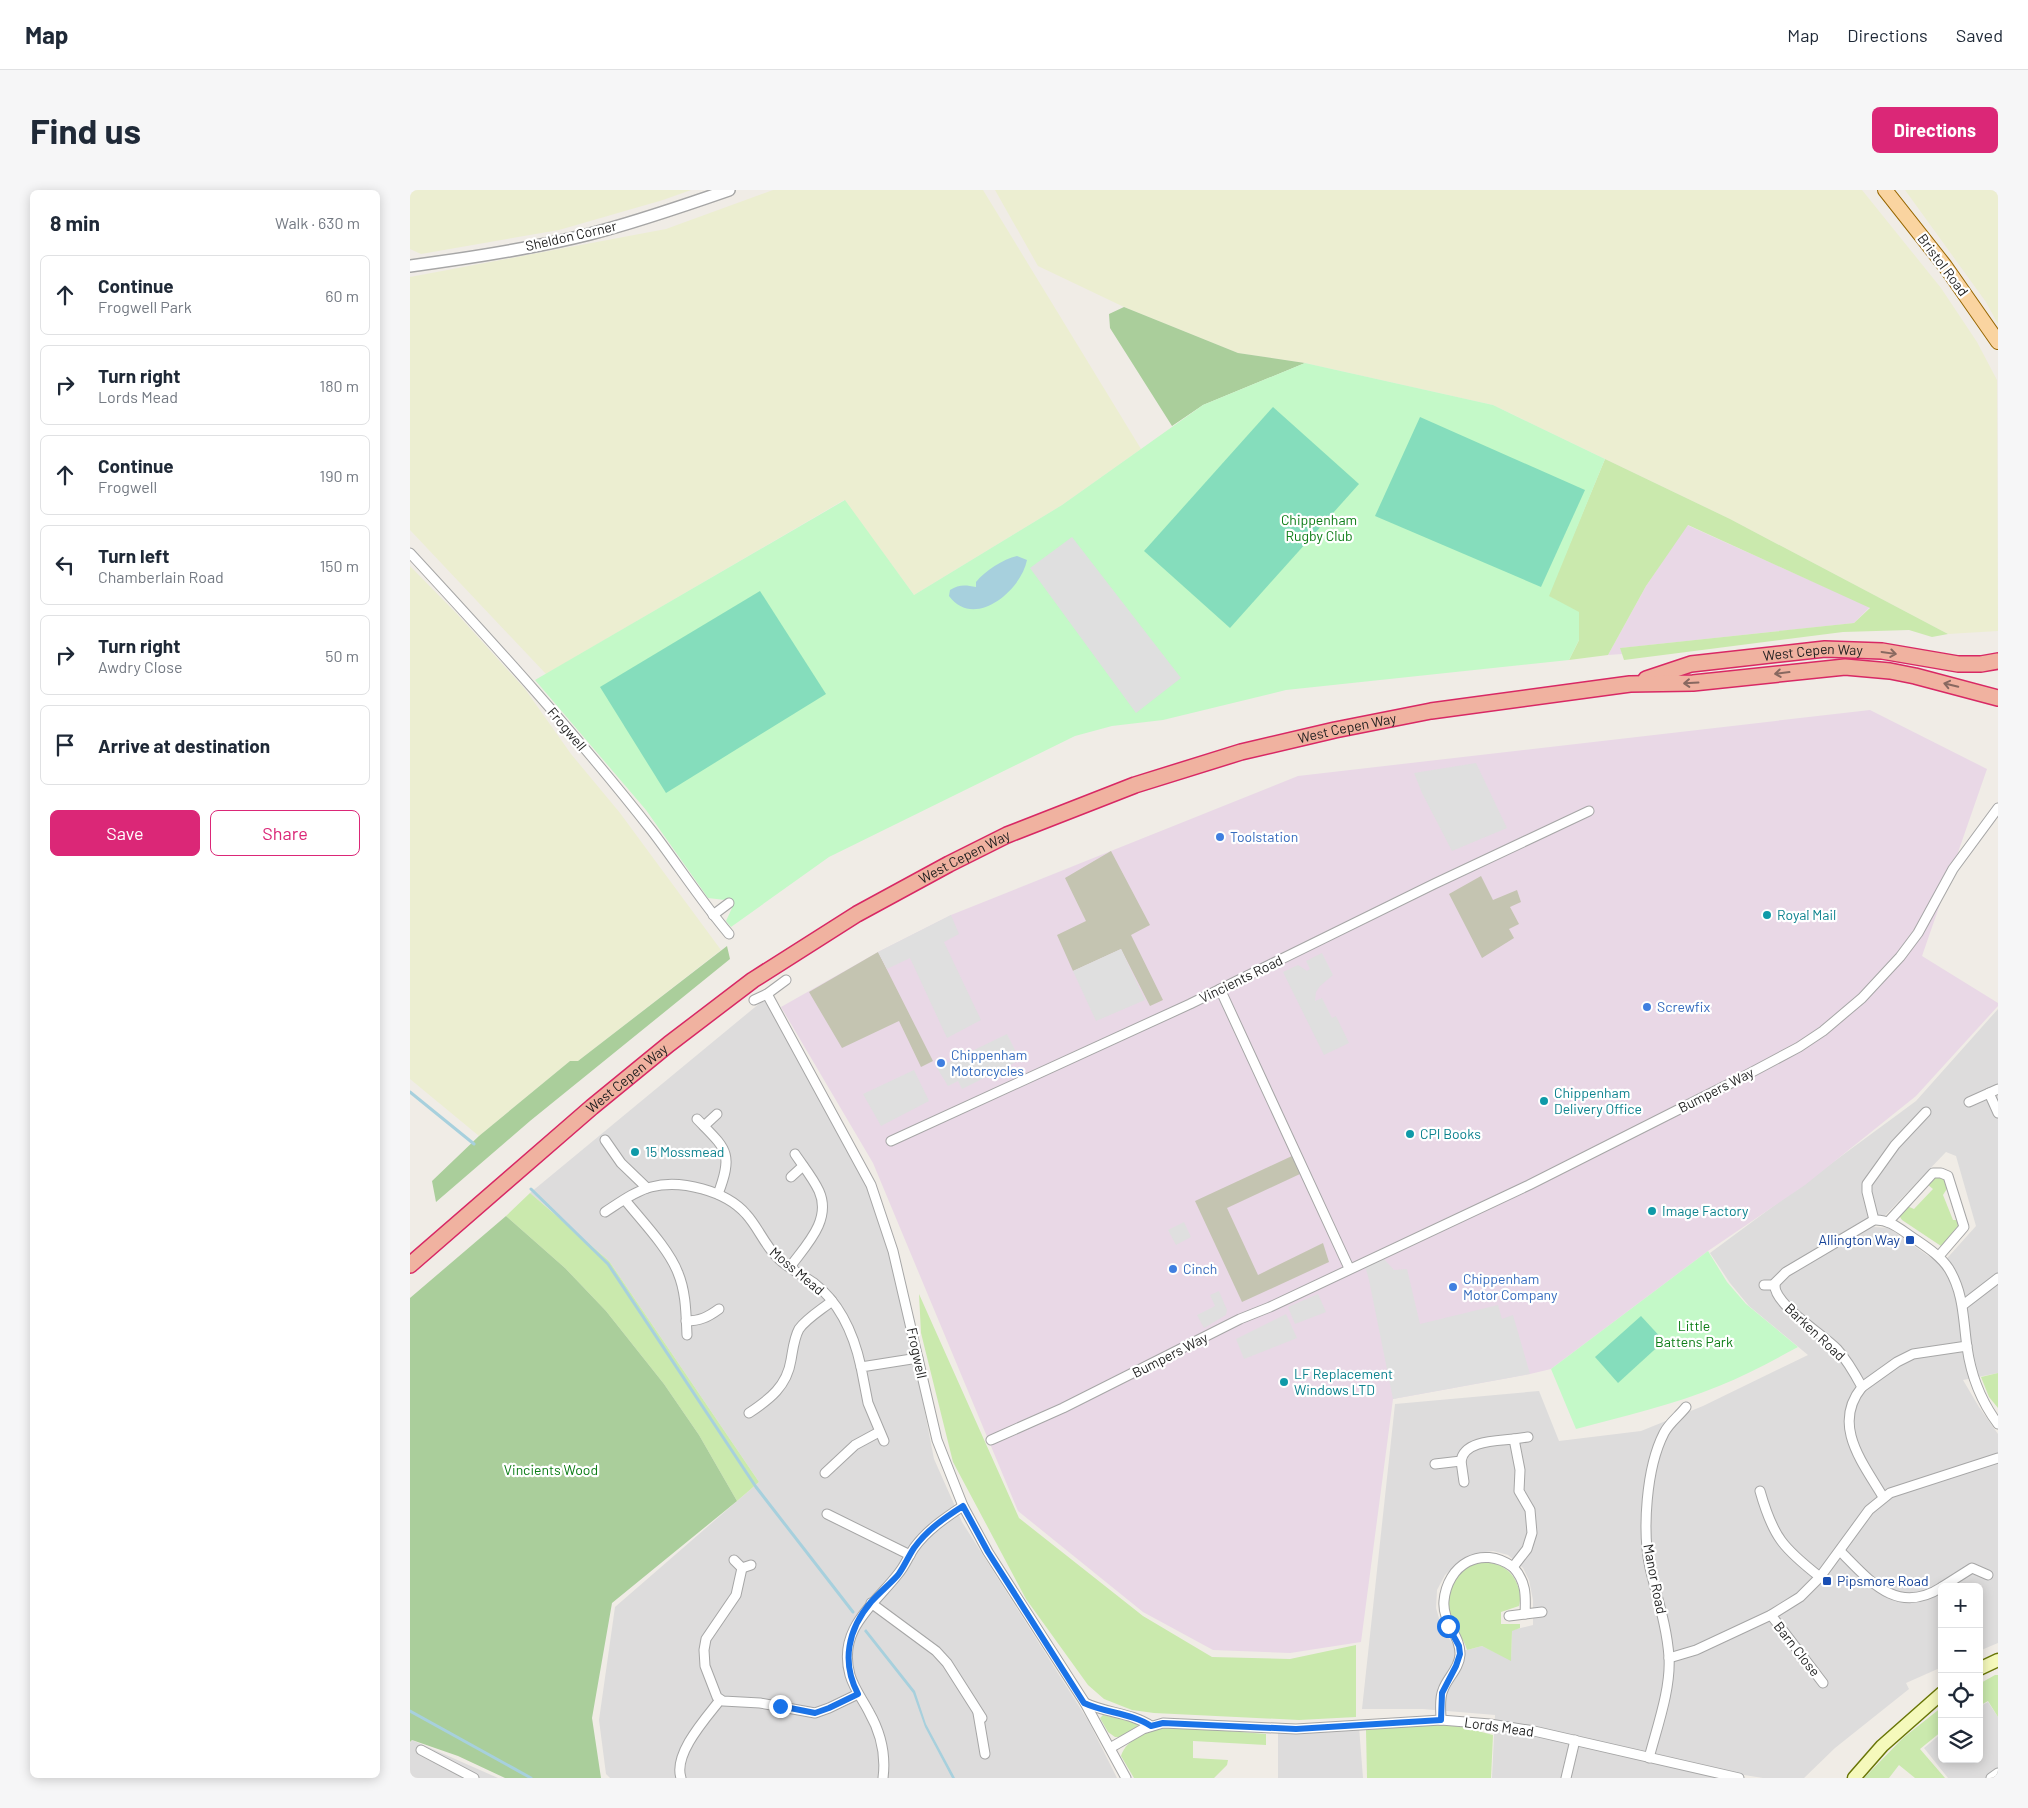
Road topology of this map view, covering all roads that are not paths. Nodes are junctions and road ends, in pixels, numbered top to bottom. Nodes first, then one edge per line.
1 (729, 190) edge
2 (1885, 190) edge
3 (410, 266) edge
4 (1998, 342) edge
5 (410, 553) edge
6 (1998, 661) edge
7 (1630, 684) junction
8 (1998, 698) edge
9 (1998, 808) edge
10 (1589, 811) dead end
11 (729, 903) dead end
12 (713, 916) junction
13 (729, 934) dead end
14 (786, 980) dead end
15 (1220, 989) junction
16 (767, 994) junction
17 (754, 1000) dead end
18 (1998, 1089) edge
19 (1989, 1093) junction
20 (1969, 1102) dead end
21 (1926, 1112) dead end
22 (1998, 1113) edge
23 (717, 1114) dead end
24 (605, 1140) dead end
25 (891, 1142) dead end
26 (796, 1154) dead end
27 (804, 1166) junction
28 (791, 1177) dead end
29 (647, 1188) junction
30 (718, 1194) junction
31 (625, 1200) junction
32 (605, 1212) dead end
33 (1874, 1220) junction
34 (1888, 1222) junction
35 (1938, 1256) junction
36 (410, 1265) edge
37 (790, 1267) junction
38 (1349, 1268) junction
39 (1998, 1278) edge
40 (1764, 1285) dead end
41 (1775, 1285) junction
42 (832, 1301) junction
43 (1963, 1305) junction
44 (719, 1309) dead end
45 (686, 1321) junction
46 (687, 1335) dead end
47 (1966, 1346) junction
48 (918, 1358) junction
49 (861, 1367) junction
50 (1862, 1387) junction
51 (1686, 1407) dead end
52 (749, 1413) dead end
53 (1998, 1424) edge
54 (879, 1432) junction
55 (1528, 1437) dead end
56 (1514, 1439) junction
57 (884, 1440) dead end
58 (991, 1440) dead end
59 (825, 1458) dead end
60 (1998, 1458) edge
61 (1461, 1461) junction
62 (833, 1464) junction
63 (1435, 1464) dead end
64 (826, 1473) dead end
65 (1464, 1482) dead end
66 (1760, 1491) dead end
67 (1883, 1497) junction
68 (963, 1506) junction
69 (827, 1514) dead end
70 (1840, 1551) junction
71 (910, 1555) junction
72 (734, 1560) dead end
73 (752, 1565) dead end
74 (1512, 1567) junction
75 (742, 1568) junction
76 (1988, 1575) dead end
77 (1820, 1577) junction
78 (1948, 1583) edge
79 (1938, 1589) edge
80 (871, 1603) junction
81 (1542, 1612) dead end
82 (1525, 1614) junction
83 (1771, 1615) junction
84 (1509, 1616) dead end
85 (1669, 1658) junction
86 (1998, 1660) edge
87 (1983, 1667) edge
88 (1824, 1683) dead end
89 (858, 1694) junction
90 (1938, 1697) edge
91 (720, 1700) junction
92 (1084, 1703) junction
93 (1441, 1720) junction
94 (1151, 1726) junction
95 (1575, 1740) junction
96 (1110, 1748) junction
97 (421, 1750) dead end
98 (985, 1754) dead end
99 (1649, 1758) junction
100 (1998, 1773) edge
101 (474, 1778) edge
102 (681, 1778) edge
103 (883, 1778) edge
104 (1126, 1778) edge
105 (1566, 1778) edge
106 (1739, 1778) edge
107 (1854, 1778) edge
108 (1991, 1778) edge

1 - 3 street, Sheldon Corner
2 - 4 main road, Bristol Road
5 - 12 street, Frogwell
7 -> 6 highway, West Cepen Way
8 -> 7 highway, West Cepen Way
7 - 36 highway, West Cepen Way
9 - 38 street, Bumpers Way
10 - 15 street, Vincients Road
11 - 12 street
12 - 13 street, Frogwell
14 - 16 street
15 - 25 street, Vincients Road
15 - 38 street
16 - 17 street
16 - 48 street, Frogwell
18 - 19 street
19 - 20 street
19 - 22 street
21 - 33 street
23 - 30 street
24 - 29 street
26 - 27 street
27 - 28 street
27 - 37 street
29 - 30 street, Moss Mead
29 - 31 street, Moss Mead
30 - 37 street, Moss Mead
31 - 32 street, Moss Mead
31 - 45 street
33 - 34 street
33 - 41 street
34 - 35 street
34 - 35 street
35 - 43 street
37 - 42 street, Moss Mead
38 - 58 street, Bumpers Way
39 - 43 street
40 - 41 street
41 - 50 street, Barken Road
42 - 49 street, Moss Mead
42 - 52 street
43 - 47 street
44 - 45 street
45 - 46 street
47 - 50 street
47 - 53 street
48 - 49 street
48 - 68 street, Frogwell
49 - 54 street, Moss Mead
50 - 67 street
51 - 85 street, Manor Road
54 - 57 street, Moss Mead
54 - 62 street
55 - 56 street
56 - 61 street
56 - 74 street
59 - 62 street
60 - 67 street
61 - 63 street
61 - 65 street
62 - 64 street
66 - 77 street
67 - 70 street
68 - 71 street
68 - 92 street, Frogwell
69 - 71 street
70 - 77 street
70 - 79 street
71 - 80 street
72 - 75 street
73 - 75 street
74 - 82 street
74 - 93 street
75 - 91 street
76 - 78 street
77 - 83 street
80 - 89 street
80 - 98 street
81 - 82 street
82 - 84 street
83 - 85 street
83 - 88 street, Barn Close
85 - 99 street, Manor Road
86 - 87 main road
89 - 91 street
89 - 103 street
90 - 107 main road
91 - 102 street
92 - 94 street
92 - 96 street, Frogwell
93 - 94 street, Lords Mead
93 - 95 street, Lords Mead
94 - 96 street, Lords Mead
95 - 99 street, Lords Mead
95 - 105 street
96 - 104 street, Frogwell
97 - 101 street
99 - 106 street, Lords Mead
100 - 108 street

